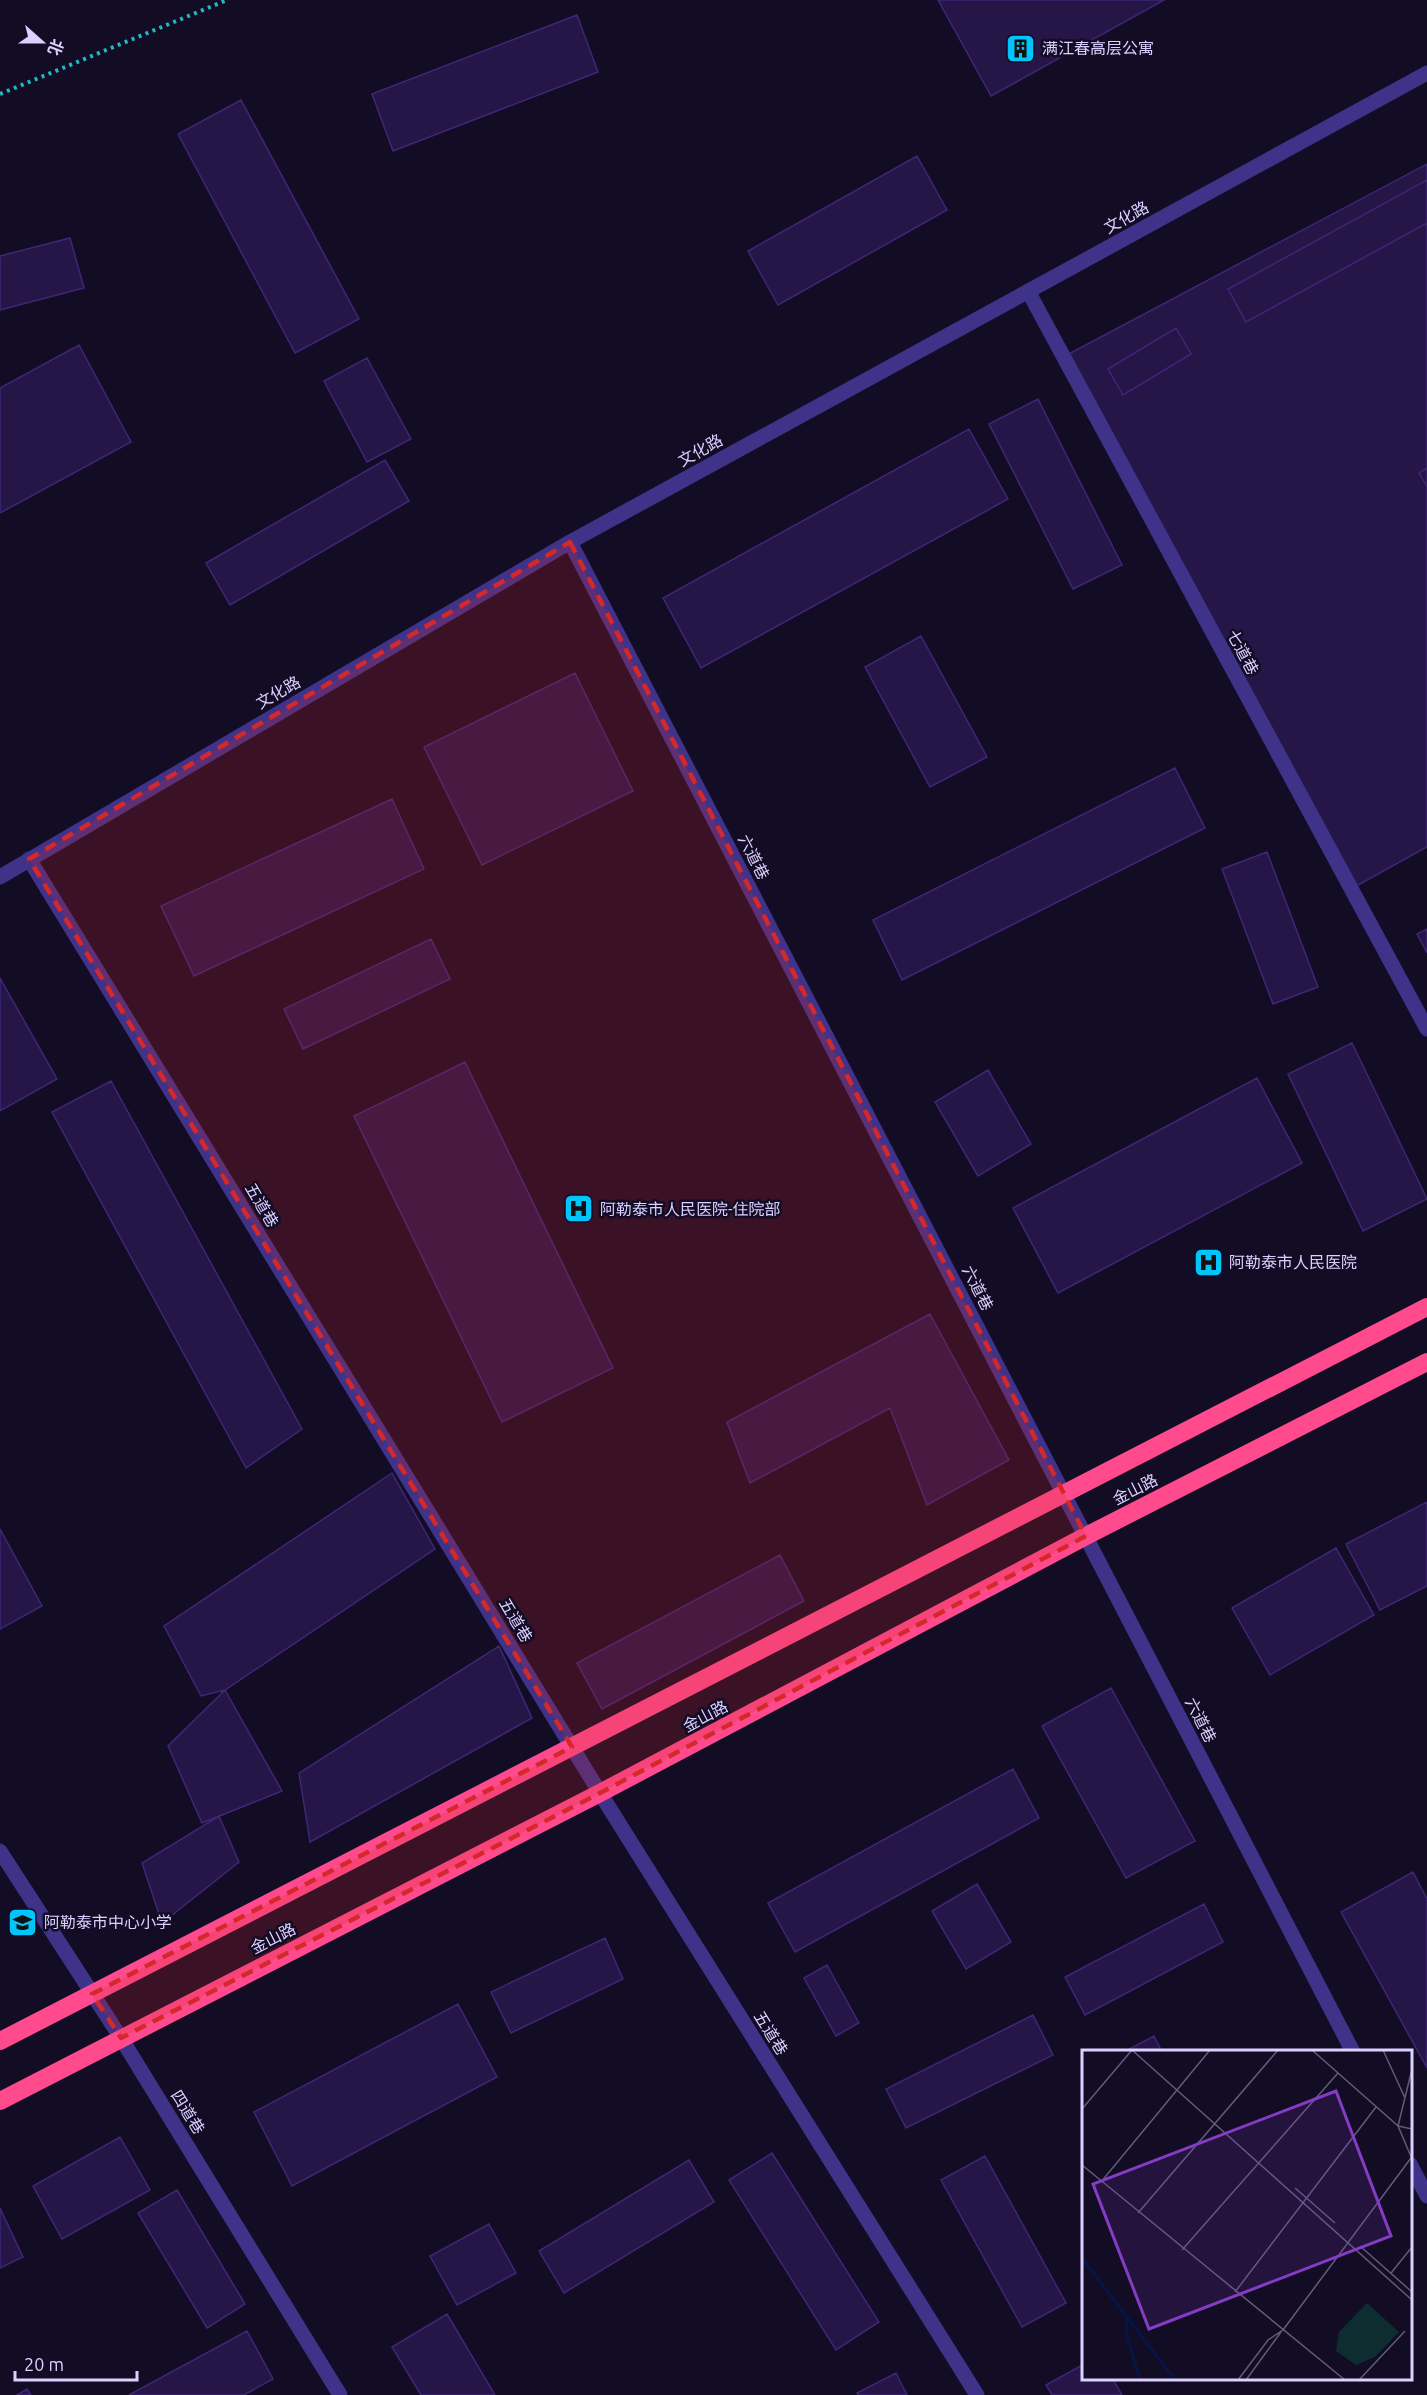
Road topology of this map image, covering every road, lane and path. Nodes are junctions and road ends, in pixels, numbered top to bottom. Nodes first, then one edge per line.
1 (227, 0) edge
2 (1425, 79) edge
3 (0, 94) edge
4 (1028, 291) junction
5 (570, 542) junction
6 (29, 859) junction
7 (0, 877) edge
8 (1427, 1029) edge
9 (1427, 1307) edge
10 (1427, 1362) edge
11 (1064, 1493) junction
12 (1086, 1536) junction
13 (572, 1747) junction
14 (600, 1793) junction
15 (0, 1851) edge
16 (92, 1994) junction
17 (121, 2038) junction
18 (0, 2041) edge
19 (1352, 2050) edge
20 (0, 2101) edge
21 (1412, 2168) edge
22 (1427, 2196) edge
23 (340, 2395) edge
24 (977, 2395) edge

1 - 3 path
2 - 4 street, 文化路
4 - 5 street, 文化路
4 - 8 street, 七道巷
5 - 6 street, 文化路
5 - 11 street, 六道巷
6 - 7 street, 文化路
6 - 13 street, 五道巷
9 - 11 highway
10 - 12 highway, 金山路
11 - 12 street, 六道巷
11 - 13 highway
12 - 14 highway, 金山路
12 - 19 street, 六道巷
13 - 14 street, 五道巷
13 - 16 highway
14 - 17 highway, 金山路
14 - 24 street, 五道巷
15 - 16 street, 四道巷
16 - 17 street, 四道巷
16 - 18 highway
17 - 20 highway, 金山路
17 - 23 street, 四道巷
21 - 22 street

